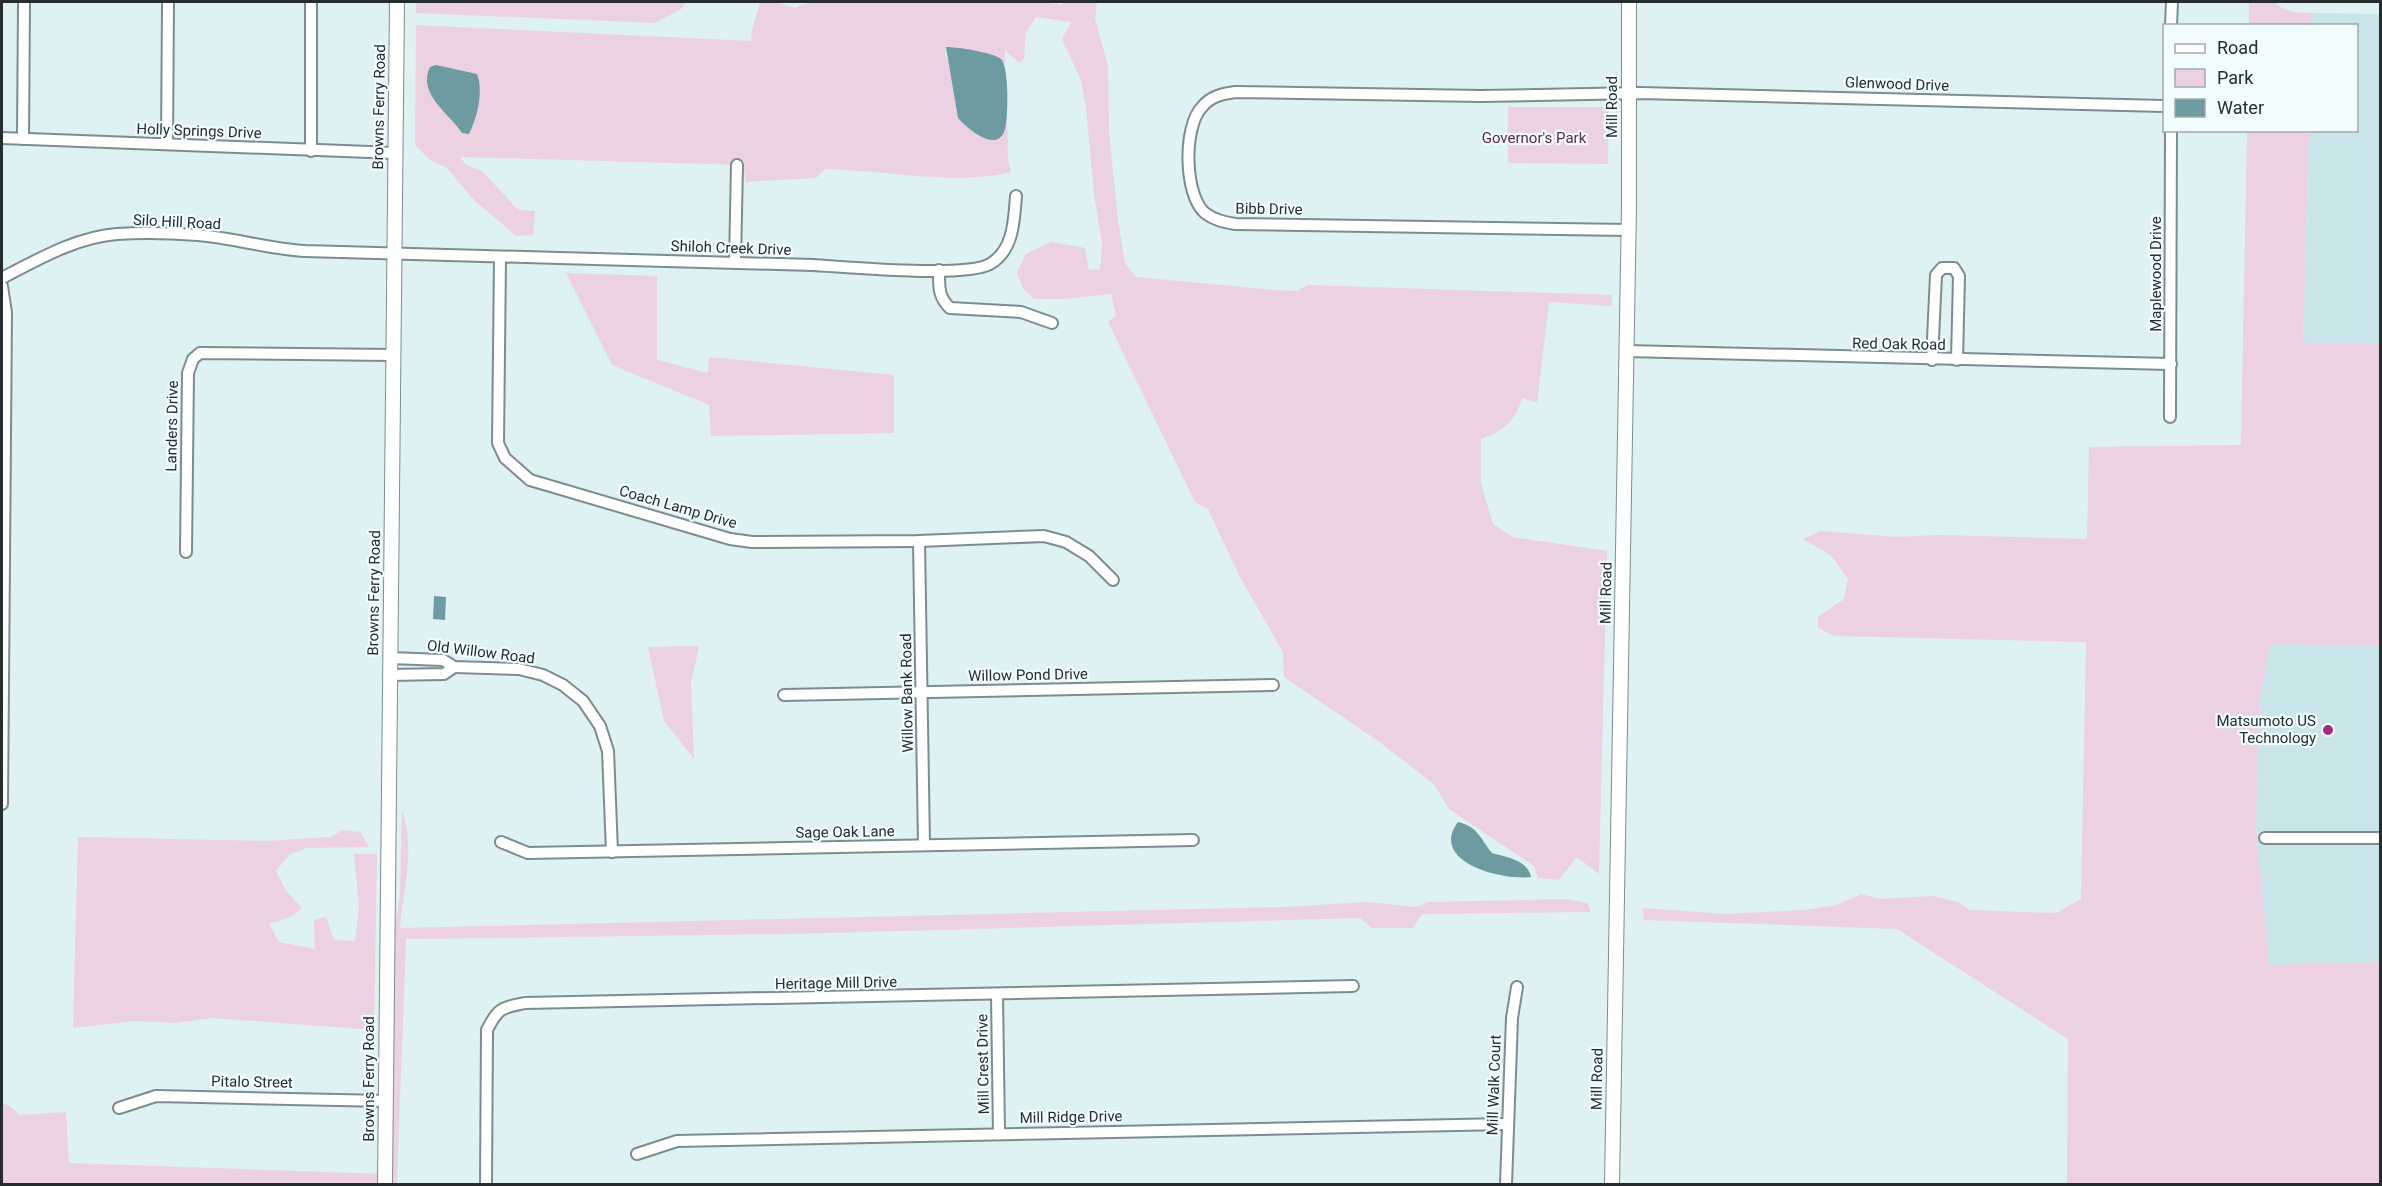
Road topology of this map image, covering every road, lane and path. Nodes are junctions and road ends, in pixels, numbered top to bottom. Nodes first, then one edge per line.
1 (24, 2) edge
2 (168, 2) edge
3 (311, 2) edge
4 (397, 2) edge
5 (1629, 2) edge
6 (2172, 2) edge
7 (2171, 24) edge
8 (1629, 93) junction
9 (2163, 106) edge
10 (2171, 132) edge
11 (2, 138) edge
12 (23, 139) junction
13 (167, 144) junction
14 (311, 151) junction
15 (395, 153) junction
16 (737, 165) dead end
17 (1016, 196) dead end
18 (1629, 230) junction
19 (394, 252) junction
20 (500, 258) junction
21 (735, 262) junction
22 (939, 270) junction
23 (2, 278) edge
24 (2, 286) edge
25 (1052, 323) dead end
26 (1626, 351) junction
27 (393, 356) junction
28 (1932, 360) junction
29 (1957, 360) junction
30 (2171, 364) junction
31 (2170, 417) dead end
32 (3, 541) edge
33 (919, 541) junction
34 (186, 552) dead end
35 (1113, 580) dead end
36 (390, 658) junction
37 (454, 667) junction
38 (390, 675) junction
39 (1273, 685) dead end
40 (923, 692) junction
41 (784, 695) dead end
42 (2, 804) edge
43 (2265, 838) dead end
44 (2380, 838) edge
45 (1192, 840) dead end
46 (501, 842) dead end
47 (924, 845) junction
48 (612, 852) junction
49 (1353, 986) dead end
50 (1517, 987) dead end
51 (997, 995) junction
52 (386, 1101) junction
53 (119, 1108) dead end
54 (1507, 1124) junction
55 (999, 1133) junction
56 (637, 1154) dead end
57 (385, 1185) edge
58 (486, 1185) edge
59 (1506, 1185) edge
60 (1612, 1185) edge

1 - 12 street
2 - 13 street
3 - 14 street
4 - 15 street, Browns Ferry Road
5 - 8 street, Mill Road
6 - 7 street
8 - 9 street, Glenwood Drive
8 - 18 street, Mill Road
8 - 18 street, Bibb Drive
10 - 30 street, Maplewood Drive
11 - 12 street, Holly Springs Drive
12 - 13 street, Holly Springs Drive
13 - 14 street, Holly Springs Drive
14 - 15 street, Holly Springs Drive
15 - 19 street, Browns Ferry Road
16 - 21 street
17 - 22 street, Shiloh Creek Drive
18 - 26 street, Mill Road
19 - 20 street, Shiloh Creek Drive
19 - 23 street, Silo Hill Road
19 - 27 street, Browns Ferry Road
20 - 21 street, Shiloh Creek Drive
20 - 33 street, Coach Lamp Drive
21 - 22 street, Shiloh Creek Drive
22 - 25 street
24 - 32 street
26 - 28 street, Red Oak Road
26 - 60 street, Mill Road
27 - 34 street, Landers Drive
27 - 36 street, Browns Ferry Road
28 - 29 street, Red Oak Road
28 - 29 street
29 - 30 street, Red Oak Road
30 - 31 street, Maplewood Drive
32 - 42 street
33 - 35 street, Coach Lamp Drive
33 - 40 street, Willow Bank Road
36 - 37 street, Old Willow Road
36 - 38 street, Browns Ferry Road
37 - 38 street
37 - 48 street, Old Willow Road
38 - 52 street, Browns Ferry Road
39 - 40 street, Willow Pond Drive
40 - 41 street, Willow Pond Drive
40 - 47 street, Willow Bank Road
43 - 44 street
45 - 47 street, Sage Oak Lane
46 - 48 street, Sage Oak Lane
47 - 48 street, Sage Oak Lane
49 - 51 street, Heritage Mill Drive
50 - 54 street, Mill Walk Court
51 - 55 street, Mill Crest Drive
51 - 58 street, Heritage Mill Drive
52 - 53 street, Pitalo Street
52 - 57 street, Browns Ferry Road
54 - 55 street, Mill Ridge Drive
54 - 59 street, Mill Walk Court
55 - 56 street, Mill Ridge Drive

